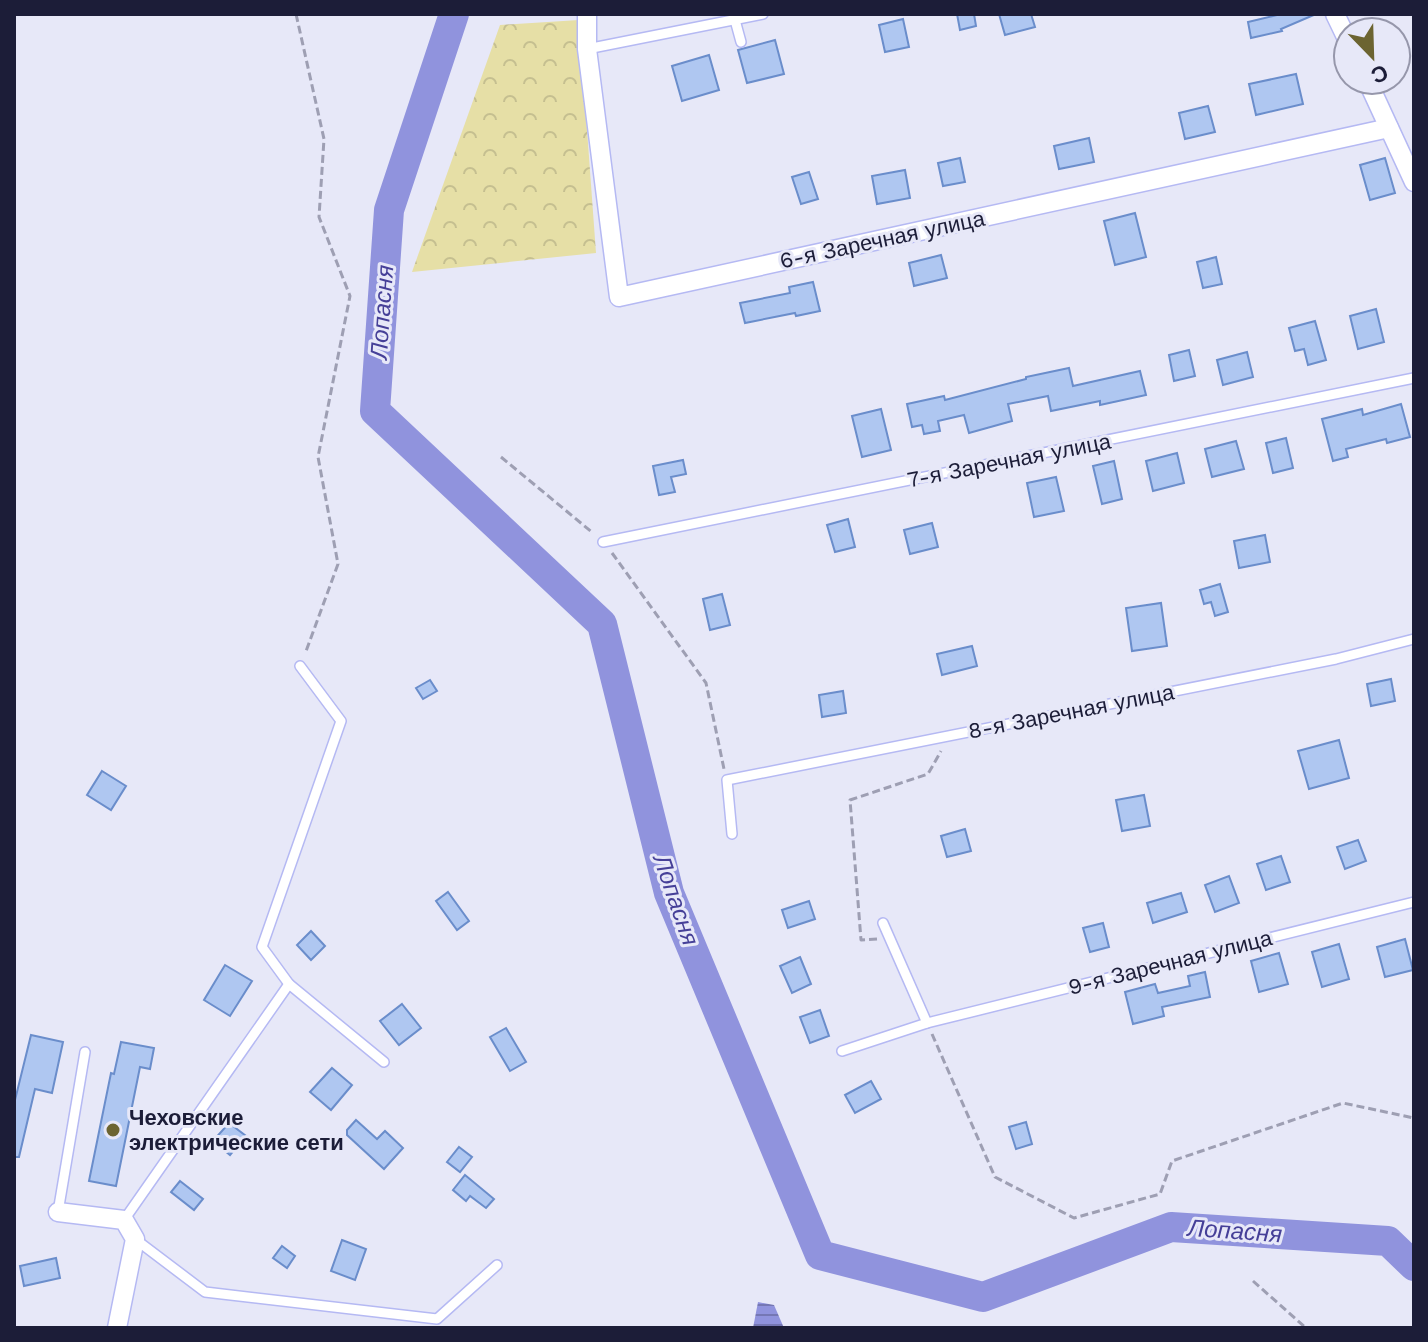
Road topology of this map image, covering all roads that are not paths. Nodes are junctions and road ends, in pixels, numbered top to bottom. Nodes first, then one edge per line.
1 (587, 14) edge
2 (763, 14) edge
3 (735, 20) junction
4 (741, 42) dead end
5 (587, 49) junction
6 (1374, 96) edge
7 (1389, 128) junction
8 (1414, 182) edge
9 (1414, 378) edge
10 (603, 542) road end
11 (1414, 639) edge
12 (300, 666) road end
13 (732, 834) dead end
14 (1414, 902) edge
15 (883, 923) dead end
16 (289, 984) junction
17 (927, 1023) junction
18 (842, 1051) dead end
19 (85, 1052) dead end
20 (384, 1062) dead end
21 (58, 1212) joint
22 (124, 1220) junction
23 (135, 1239) junction
24 (497, 1265) dead end
25 (117, 1328) edge

1 - 5 street
2 - 3 lane
3 - 4 lane
3 - 5 lane
5 - 7 street, 6-я Заречная улица
6 - 7 street
7 - 8 street
9 - 10 lane, 7-я Заречная улица
11 - 13 lane, 8-я Заречная улица
12 - 16 lane
14 - 17 lane, 9-я Заречная улица
15 - 17 lane
16 - 20 lane
16 - 22 lane
17 - 18 lane, 9-я Заречная улица
19 - 21 lane
21 - 22 street
22 - 23 street
23 - 24 lane
23 - 25 street

